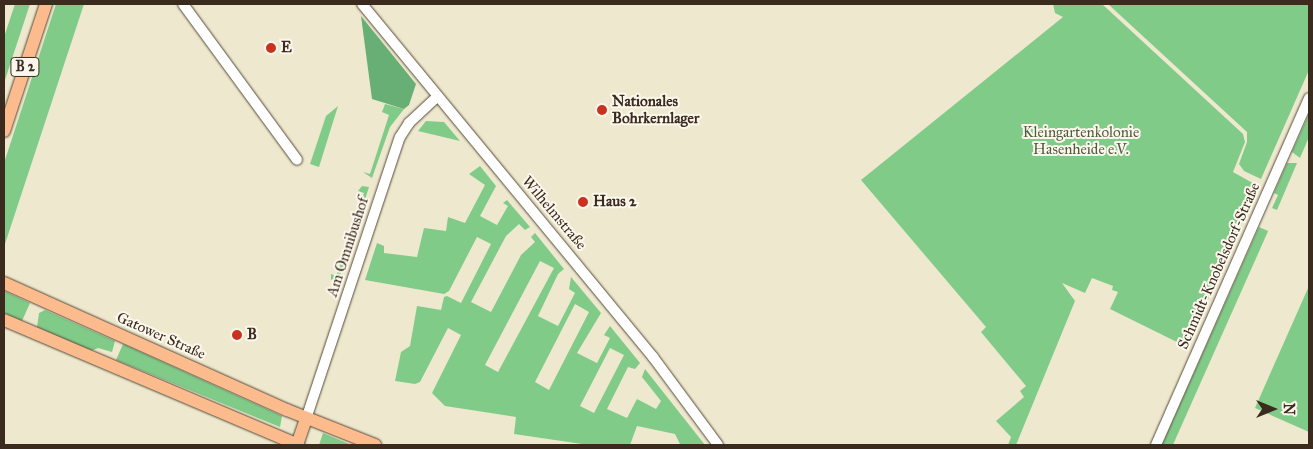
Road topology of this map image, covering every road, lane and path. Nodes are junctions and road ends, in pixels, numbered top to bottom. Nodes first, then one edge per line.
1 (46, 4) edge
2 (183, 4) edge
3 (362, 4) edge
4 (437, 96) junction
5 (1309, 98) edge
6 (4, 131) edge
7 (297, 160) dead end
8 (4, 283) edge
9 (4, 320) edge
10 (306, 418) junction
11 (298, 445) edge
12 (375, 445) edge
13 (718, 445) edge
14 (1156, 445) edge

1 - 6 main road, B 2
2 - 7 street
3 - 4 street, Wilhelmstraße
4 - 10 street, Am Omnibushof
4 - 13 street, Wilhelmstraße
5 - 14 street, Schmidt-Knobelsdorf-Straße
8 - 10 main road, Gatower Straße
9 - 11 main road
10 - 11 main road
10 - 12 main road, Gatower Straße

